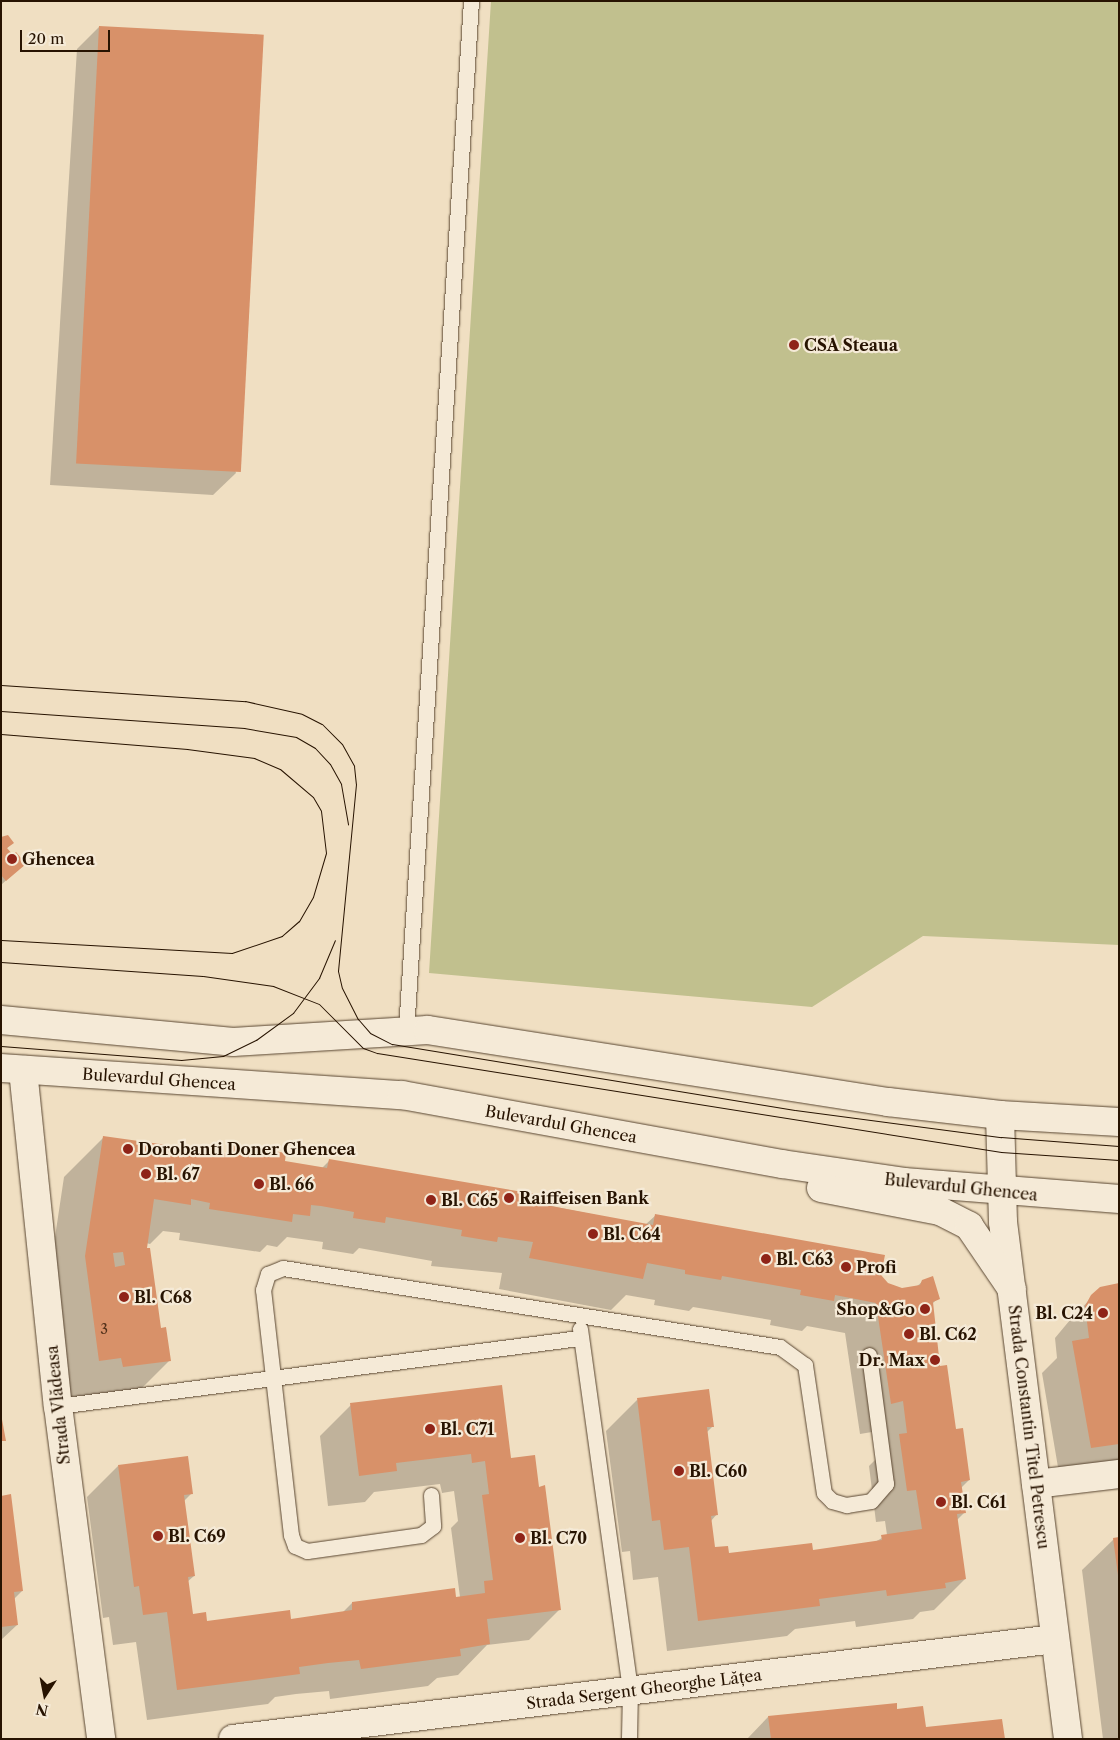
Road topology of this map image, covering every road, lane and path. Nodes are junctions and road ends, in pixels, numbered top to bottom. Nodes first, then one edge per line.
1 (471, 1) edge
2 (1, 1020) edge
3 (406, 1030) junction
4 (12, 1069) edge
5 (1000, 1115) junction
6 (1119, 1122) edge
7 (693, 1148) junction
8 (1001, 1192) junction
9 (1119, 1199) edge
10 (1012, 1289) junction
11 (582, 1316) junction
12 (579, 1338) junction
13 (869, 1355) dead end
14 (273, 1377) junction
15 (58, 1406) junction
16 (1119, 1474) edge
17 (1036, 1484) junction
18 (431, 1495) dead end
19 (1055, 1639) junction
20 (630, 1690) junction
21 (101, 1739) edge
22 (233, 1739) edge
23 (630, 1739) edge
24 (1068, 1739) edge

1 - 3 lane
2 - 3 main road
3 - 5 main road
4 - 7 main road, Bulevardul Ghencea
4 - 15 main road, Strada Vlădeasa
5 - 6 main road
5 - 8 main road, Strada Constantin Titel Petrescu
7 - 8 main road, Bulevardul Ghencea
7 - 10 main road
8 - 9 main road, Bulevardul Ghencea
8 - 10 main road, Strada Constantin Titel Petrescu
10 - 17 main road, Strada Constantin Titel Petrescu
11 - 12 lane
11 - 13 lane
11 - 14 lane
12 - 14 lane
12 - 20 lane
14 - 15 lane
14 - 18 lane
15 - 21 main road, Strada Vlădeasa
16 - 17 main road
17 - 19 main road, Strada Constantin Titel Petrescu
19 - 20 main road, Strada Sergent Gheorghe Lățea
19 - 24 main road, Strada Constantin Titel Petrescu
20 - 22 main road, Strada Sergent Gheorghe Lățea
20 - 23 lane

